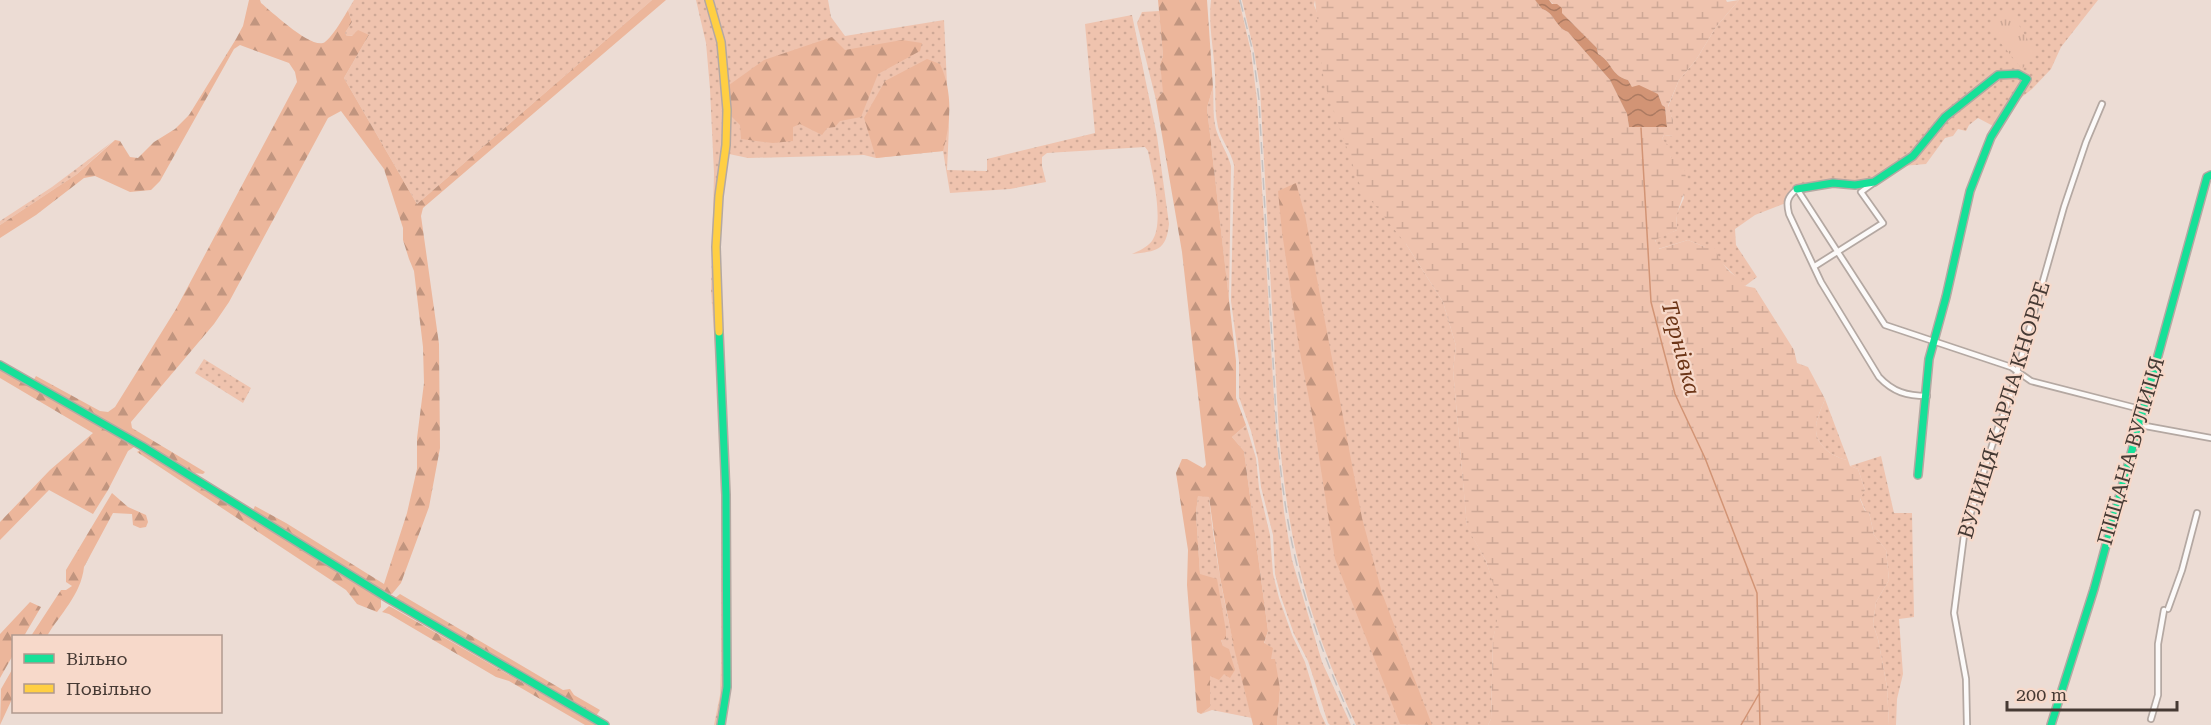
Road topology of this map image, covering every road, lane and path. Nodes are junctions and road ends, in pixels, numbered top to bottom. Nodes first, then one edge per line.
1 (709, 0) edge
2 (2102, 104) dead end
3 (2209, 176) edge
4 (1874, 182) junction
5 (1797, 189) junction
6 (1838, 253) junction
7 (1815, 266) junction
8 (1935, 341) junction
9 (0, 365) edge
10 (2017, 372) junction
11 (1927, 396) junction
12 (2144, 410) junction
13 (2140, 425) junction
14 (2211, 438) edge
15 (1918, 475) dead end
16 (2197, 513) dead end
17 (2151, 719) dead end
18 (605, 725) edge
19 (721, 725) edge
20 (1967, 725) edge
21 (2051, 725) edge

1 - 19 street
2 - 10 street, ВУЛИЦЯ КАРЛА КНОРРЕ
3 - 12 street, ПІЩАНА ВУЛИЦЯ
4 - 5 street
4 - 6 street
4 - 8 street
5 - 6 street
5 - 7 street
6 - 7 street
6 - 8 street
7 - 11 street
8 - 10 street
8 - 11 street
9 - 18 street
10 - 12 street
10 - 20 street, ВУЛИЦЯ КАРЛА КНОРРЕ
11 - 15 street
12 - 13 street, ПІЩАНА ВУЛИЦЯ
13 - 14 street
13 - 21 street, ПІЩАНА ВУЛИЦЯ
16 - 17 street

